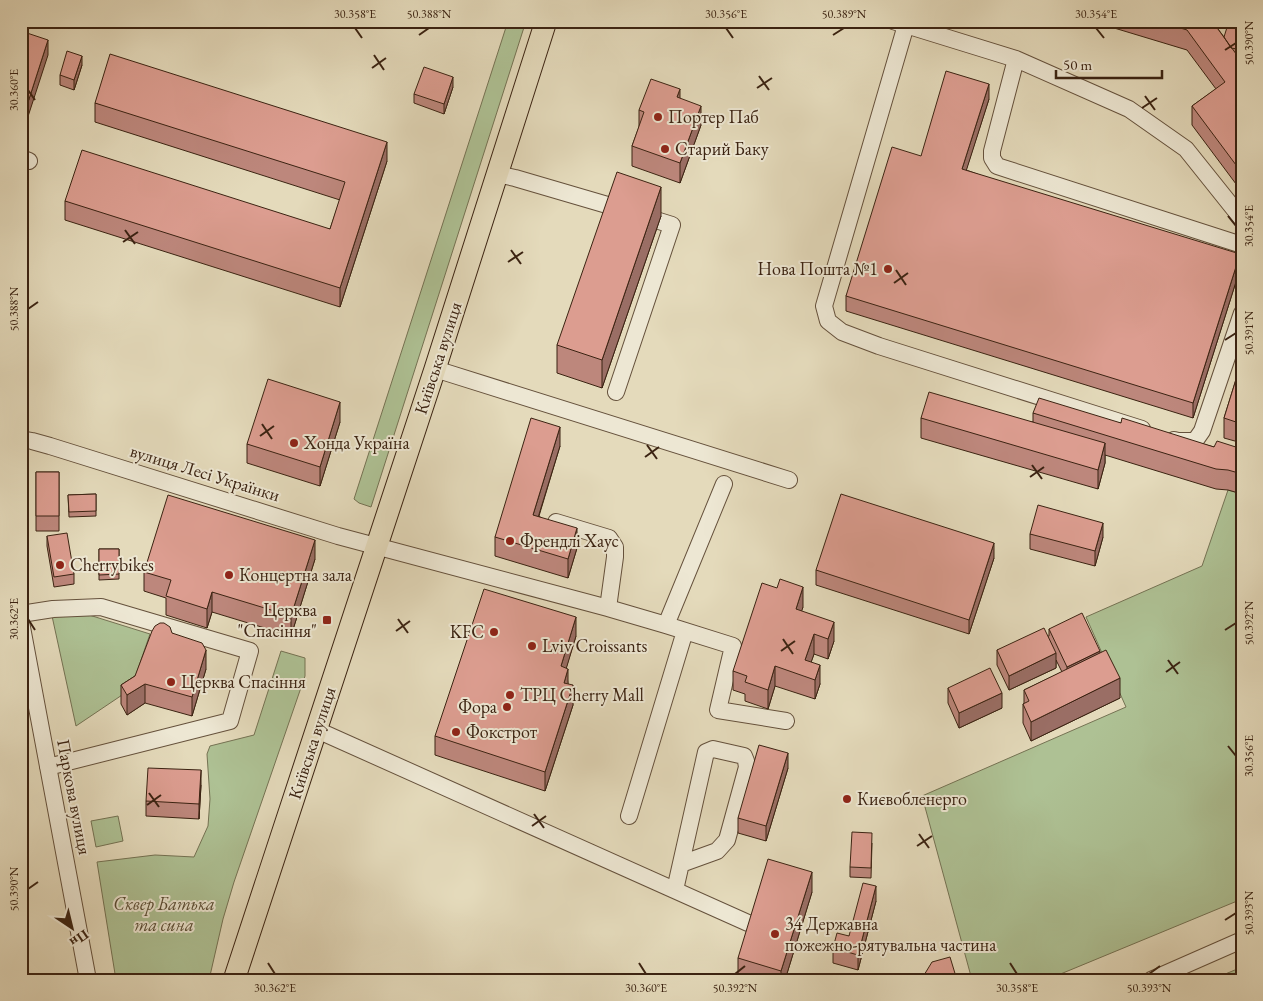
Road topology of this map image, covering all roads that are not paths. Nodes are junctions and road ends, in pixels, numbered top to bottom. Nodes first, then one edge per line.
1 (546, 21) edge
2 (899, 23) edge
3 (1016, 59) junction
4 (497, 174) junction
5 (1242, 219) edge
6 (1242, 245) edge
7 (1242, 313) edge
8 (436, 369) junction
9 (616, 392) dead end
10 (21, 439) edge
11 (789, 480) dead end
12 (724, 484) dead end
13 (554, 521) edge
14 (377, 547) junction
15 (608, 608) junction
16 (21, 614) edge
17 (21, 622) edge
18 (666, 625) junction
19 (685, 631) junction
20 (786, 721) dead end
21 (316, 730) junction
22 (48, 767) junction
23 (629, 816) dead end
24 (681, 864) junction
25 (675, 890) junction
26 (748, 922) edge
27 (1242, 940) edge
28 (88, 980) edge
29 (234, 980) edge
30 (1151, 980) edge

1 - 4 main road, Київська вулиця
2 - 3 street
2 - 7 street
3 - 5 street
3 - 6 street
4 - 8 main road, Київська вулиця
4 - 9 street
8 - 11 street
8 - 14 main road, Київська вулиця
10 - 14 street, вулиця Лесі Українки
12 - 18 street
13 - 15 street
14 - 15 street, вулиця Лесі Українки
14 - 21 main road, Київська вулиця
15 - 18 street, вулиця Лесі Українки
16 - 22 street
17 - 22 street, Паркова вулиця
18 - 19 street, вулиця Лесі Українки
19 - 20 street, вулиця Лесі Українки
19 - 23 street
21 - 25 street
21 - 29 main road, Київська вулиця
22 - 28 street, Паркова вулиця
24 - 24 street
24 - 25 street
25 - 26 street
27 - 30 street

